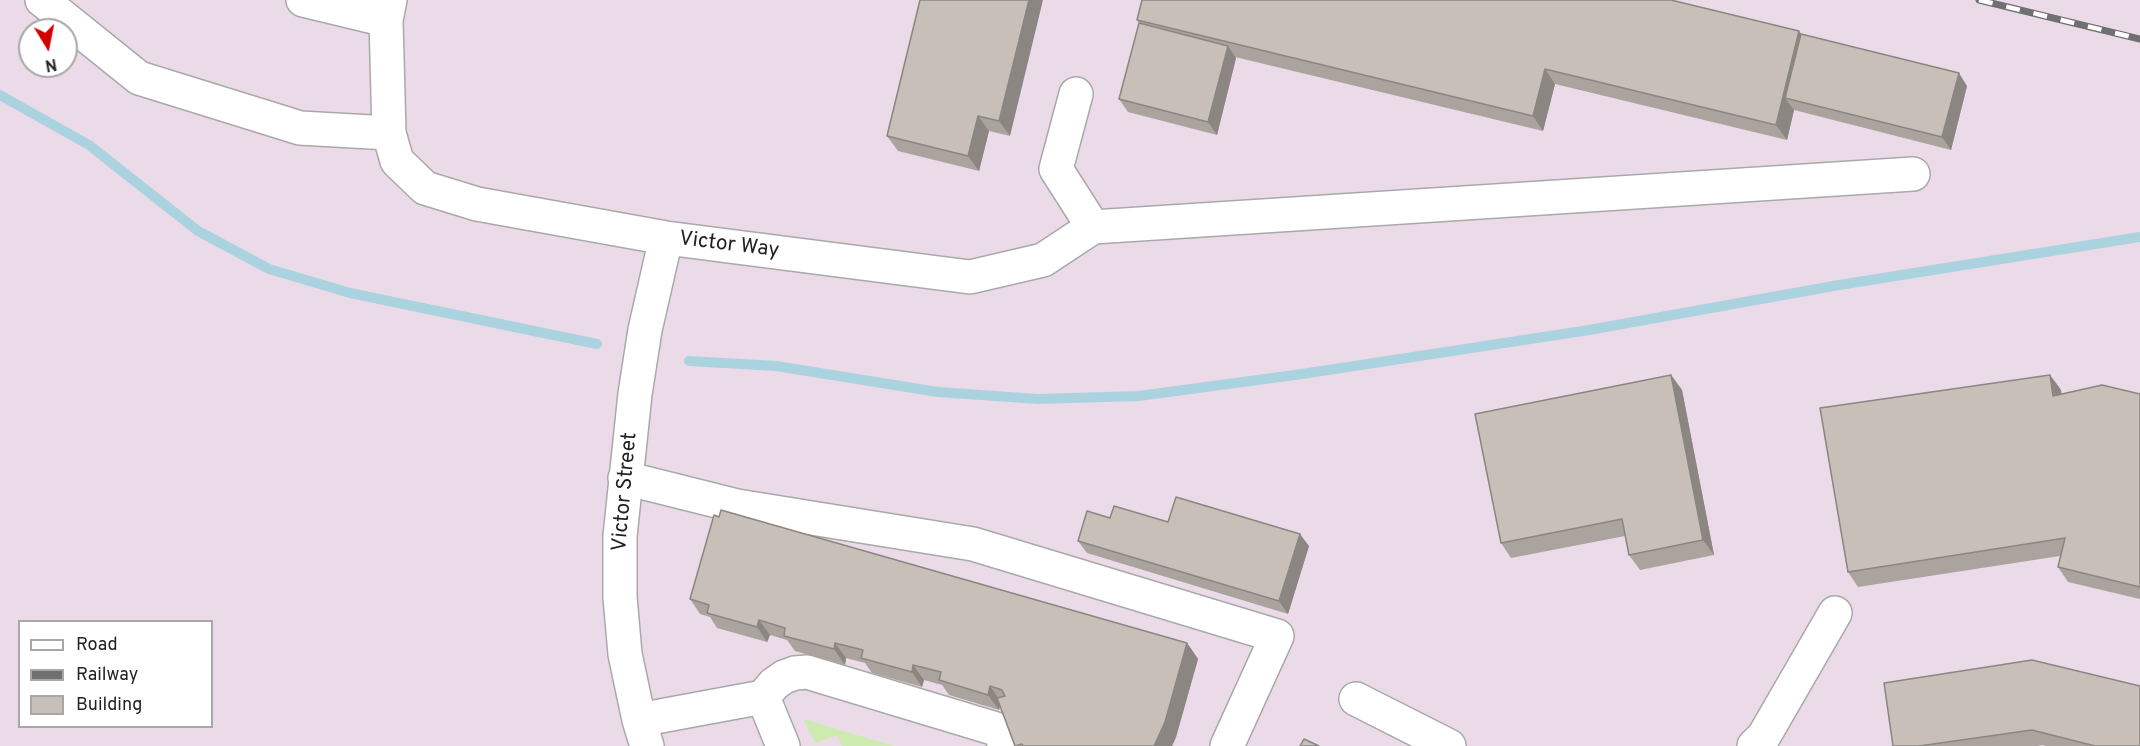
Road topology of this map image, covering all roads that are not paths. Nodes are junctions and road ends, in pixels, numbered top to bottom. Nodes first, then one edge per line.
1 (42, 0) edge
2 (303, 0) edge
3 (388, 10) edge
4 (1076, 94) dead end
5 (389, 133) junction
6 (1913, 174) dead end
7 (1094, 228) junction
8 (666, 238) junction
9 (625, 478) junction
10 (1835, 613) dead end
11 (763, 697) junction
12 (1356, 699) dead end
13 (643, 733) edge
14 (1767, 743) edge
15 (783, 746) edge
16 (1004, 746) edge
17 (1227, 746) edge
18 (1449, 746) edge

1 - 5 street
2 - 3 street
3 - 5 street, Victor Way
4 - 7 street
5 - 8 street, Victor Way
6 - 7 street
7 - 8 street, Victor Way
8 - 9 street, Victor Street
9 - 13 street, Victor Street
9 - 17 street
10 - 14 street
11 - 13 street
11 - 15 street
11 - 16 street
12 - 18 street

